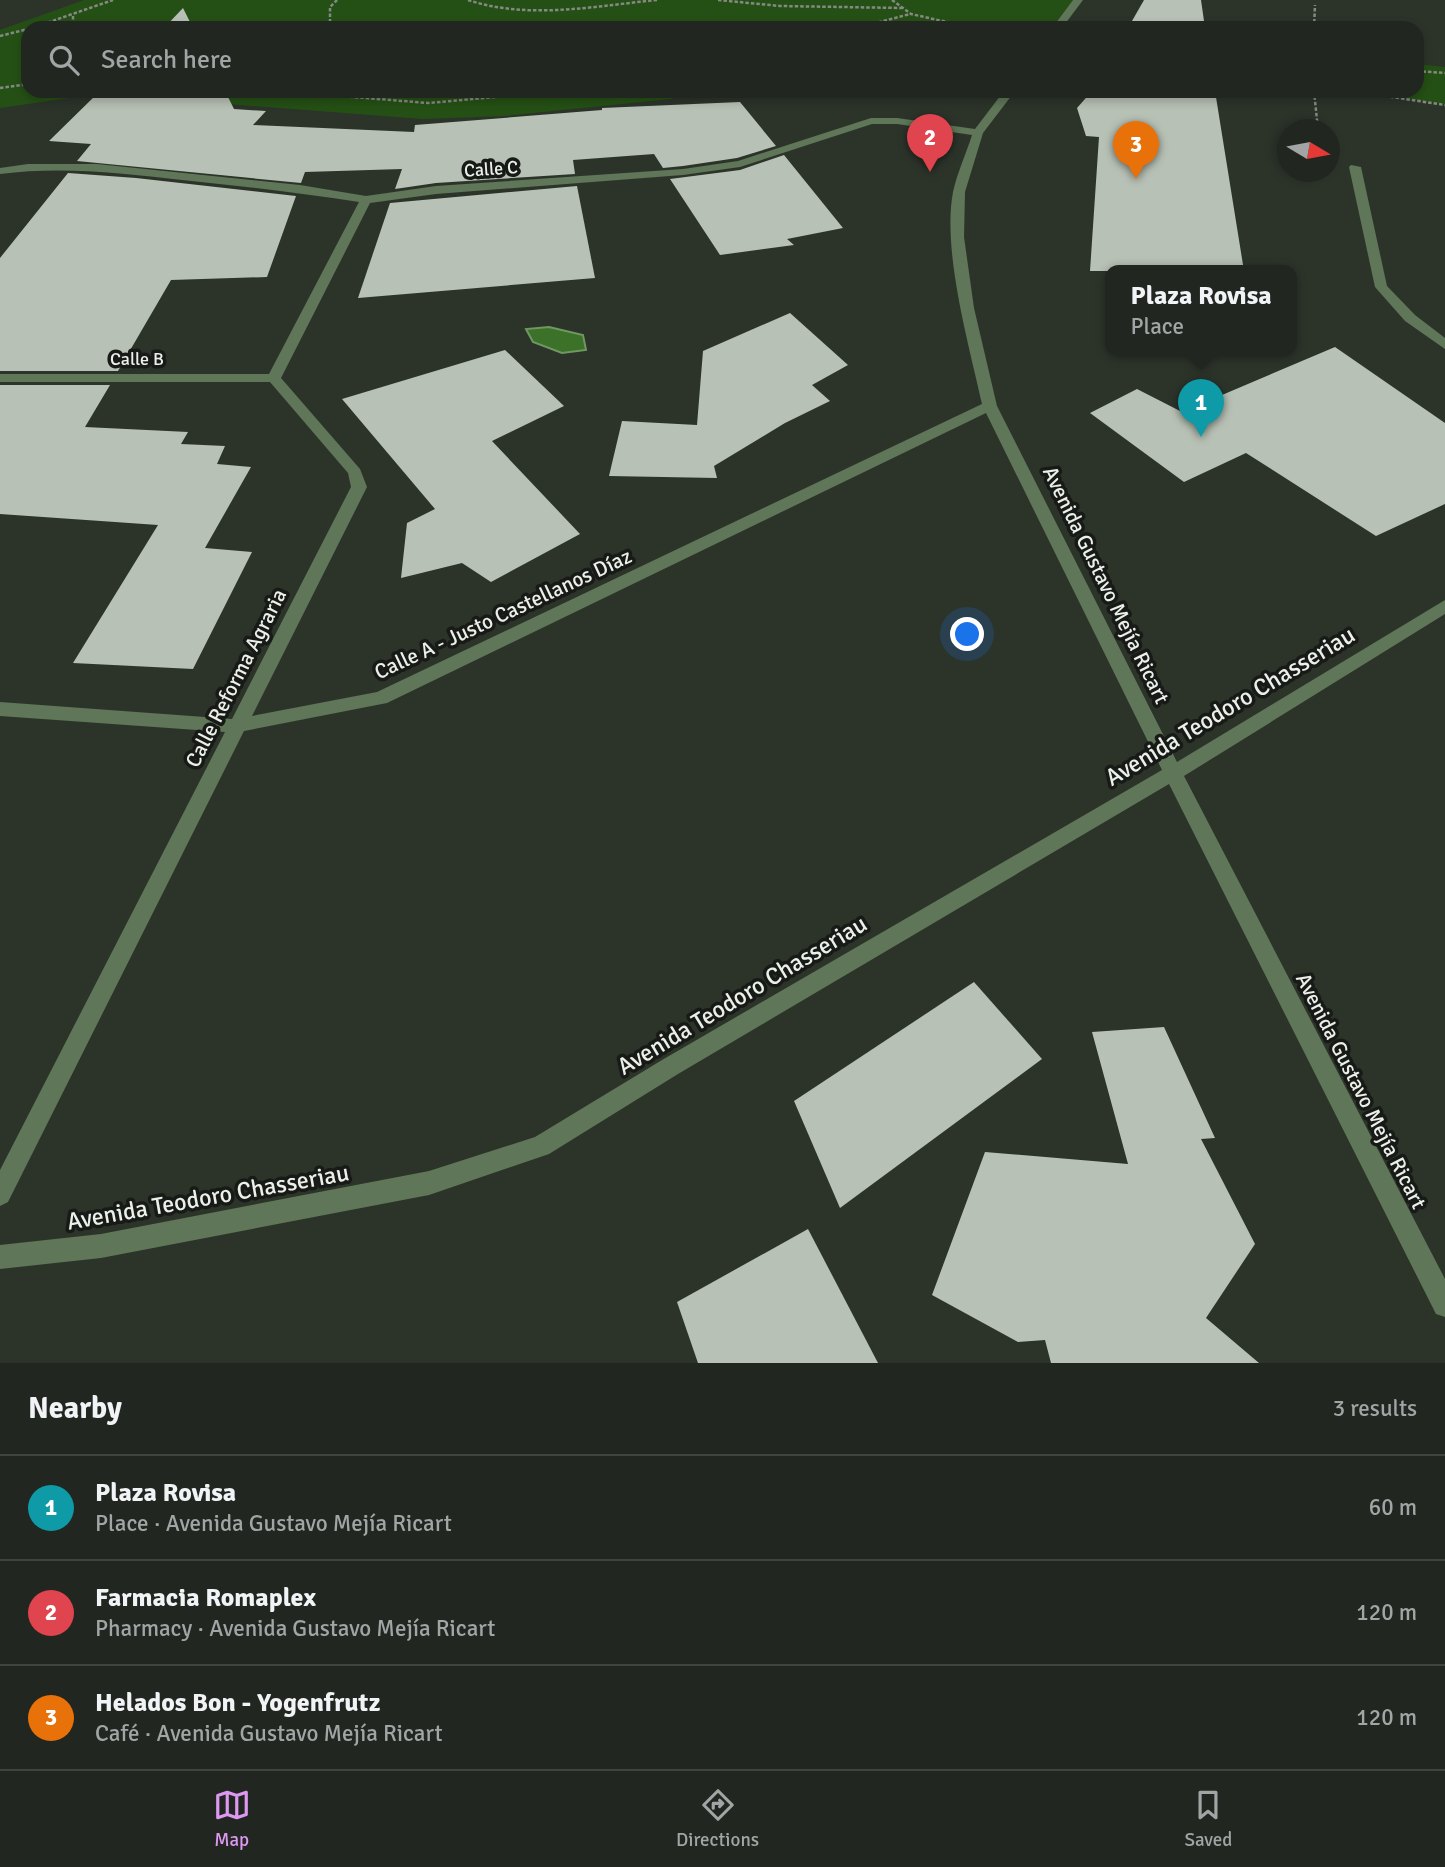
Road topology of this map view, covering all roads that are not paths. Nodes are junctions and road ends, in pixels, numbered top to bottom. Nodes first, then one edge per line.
1 (1079, 0) edge
2 (1062, 21) edge
3 (1005, 98) edge
4 (978, 133) junction
5 (1356, 167) dead end
6 (0, 172) edge
7 (366, 200) junction
8 (1445, 345) edge
9 (0, 378) edge
10 (274, 378) junction
11 (990, 406) junction
12 (1445, 606) edge
13 (0, 709) edge
14 (237, 726) junction
15 (1173, 773) junction
16 (0, 1194) edge
17 (0, 1257) edge
18 (1445, 1305) edge

1 - 2 street
3 - 4 street, Avenida Gustavo Mejía Ricart
4 - 7 street, Calle C
4 - 11 street, Avenida Gustavo Mejía Ricart
5 - 8 street
6 - 7 street, Calle C
7 - 10 street
9 - 10 street, Calle B
10 - 14 street, Calle Reforma Agraria
11 - 14 street, Calle A - Justo Castellanos Díaz
11 - 15 street, Avenida Gustavo Mejía Ricart
12 - 15 street, Avenida Teodoro Chasseriau
13 - 14 street, Calle A - Justo Castellanos Díaz
14 - 16 street, Calle Reforma Agraria
15 - 17 street, Avenida Teodoro Chasseriau
15 - 18 street, Avenida Gustavo Mejía Ricart

